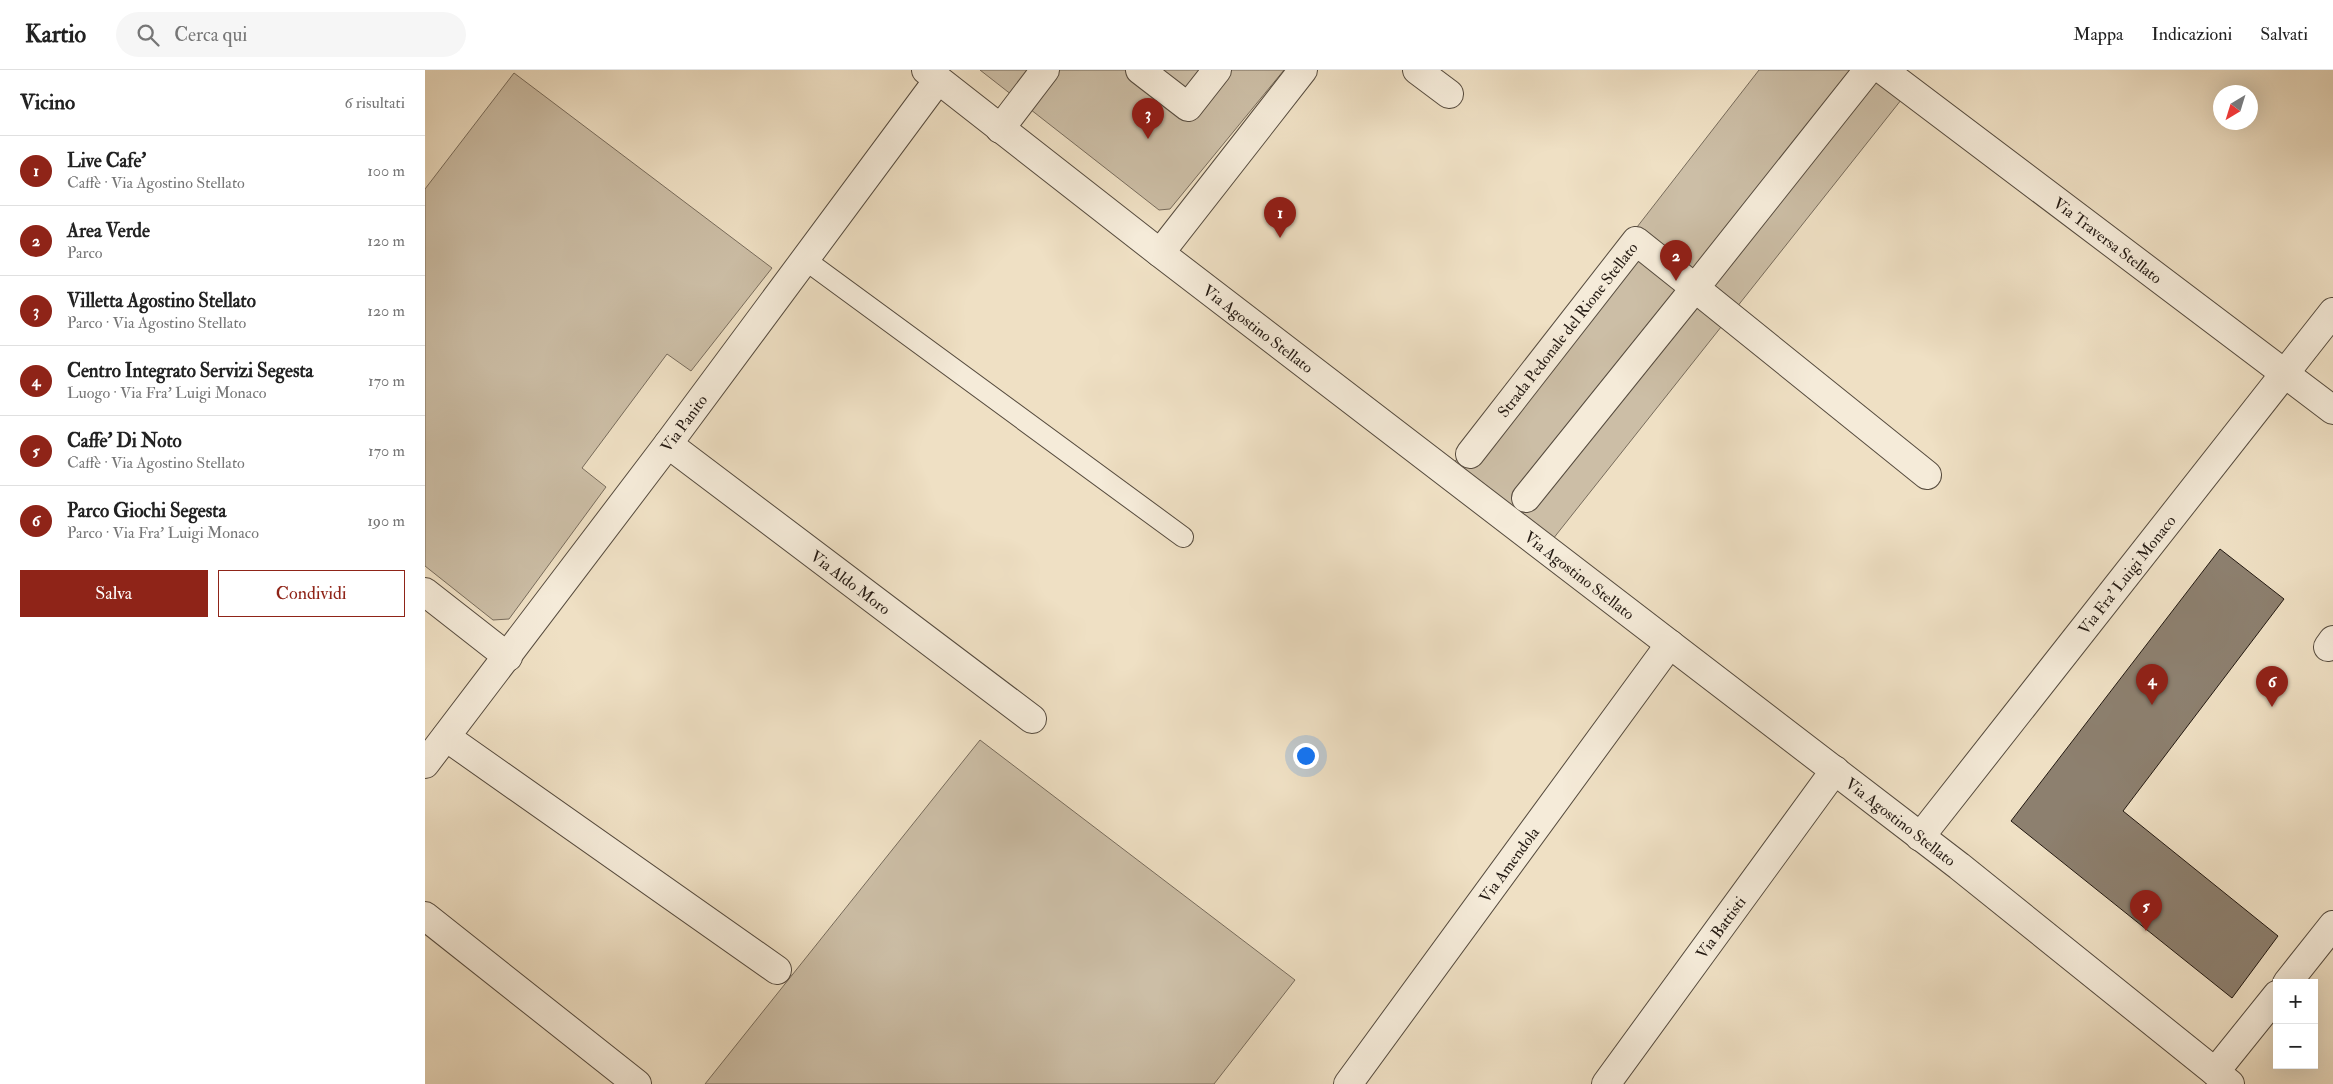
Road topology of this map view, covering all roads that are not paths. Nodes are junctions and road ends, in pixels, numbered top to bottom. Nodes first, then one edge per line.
1 (1045, 70) edge
2 (1140, 70) edge
3 (1217, 70) edge
4 (1303, 70) edge
5 (1417, 70) edge
6 (1868, 70) edge
7 (1883, 70) edge
8 (932, 75) edge
9 (1449, 94) dead end
10 (1000, 129) junction
11 (1160, 253) junction
12 (805, 259) junction
13 (1695, 288) junction
14 (2333, 312) edge
15 (2284, 375) junction
16 (2333, 410) edge
17 (668, 444) junction
18 (1470, 454) dead end
19 (1927, 475) dead end
20 (1526, 498) dead end
21 (1183, 537) dead end
22 (425, 592) edge
23 (1670, 644) junction
24 (508, 657) junction
25 (1032, 719) dead end
26 (446, 737) junction
27 (425, 764) edge
28 (1835, 770) junction
29 (1920, 837) junction
30 (425, 916) edge
31 (2333, 925) edge
32 (777, 970) dead end
33 (2290, 979) edge
34 (2273, 1001) edge
35 (2222, 1078) edge
36 (637, 1084) edge
37 (1348, 1084) edge
38 (1606, 1084) edge

1 - 10 street
2 - 3 street
4 - 11 street
5 - 9 street
6 - 13 street
7 - 15 street, Via Traversa Stellato
8 - 10 street, Via Agostino Stellato
8 - 12 street, Via Panito
10 - 11 street, Via Agostino Stellato
11 - 23 street, Via Agostino Stellato
12 - 17 street, Via Panito
12 - 21 lane
13 - 18 street, Strada Pedonale del Rione Stellato
13 - 19 street, Strada Pedonale del Rione Stellato
13 - 20 street
14 - 15 street, Via Fra' Luigi Monaco
15 - 16 street, Via Traversa Stellato
15 - 29 street, Via Fra' Luigi Monaco
17 - 24 street, Via Panito
17 - 25 street, Via Aldo Moro
22 - 24 street
23 - 28 street, Via Agostino Stellato
23 - 37 street, Via Amendola
24 - 26 street, Via Panito
26 - 27 street, Via Panito
26 - 32 street
28 - 29 street, Via Agostino Stellato
28 - 38 street, Via Battisti
29 - 35 street, Via Agostino Stellato
30 - 36 street
31 - 33 street
34 - 35 street

